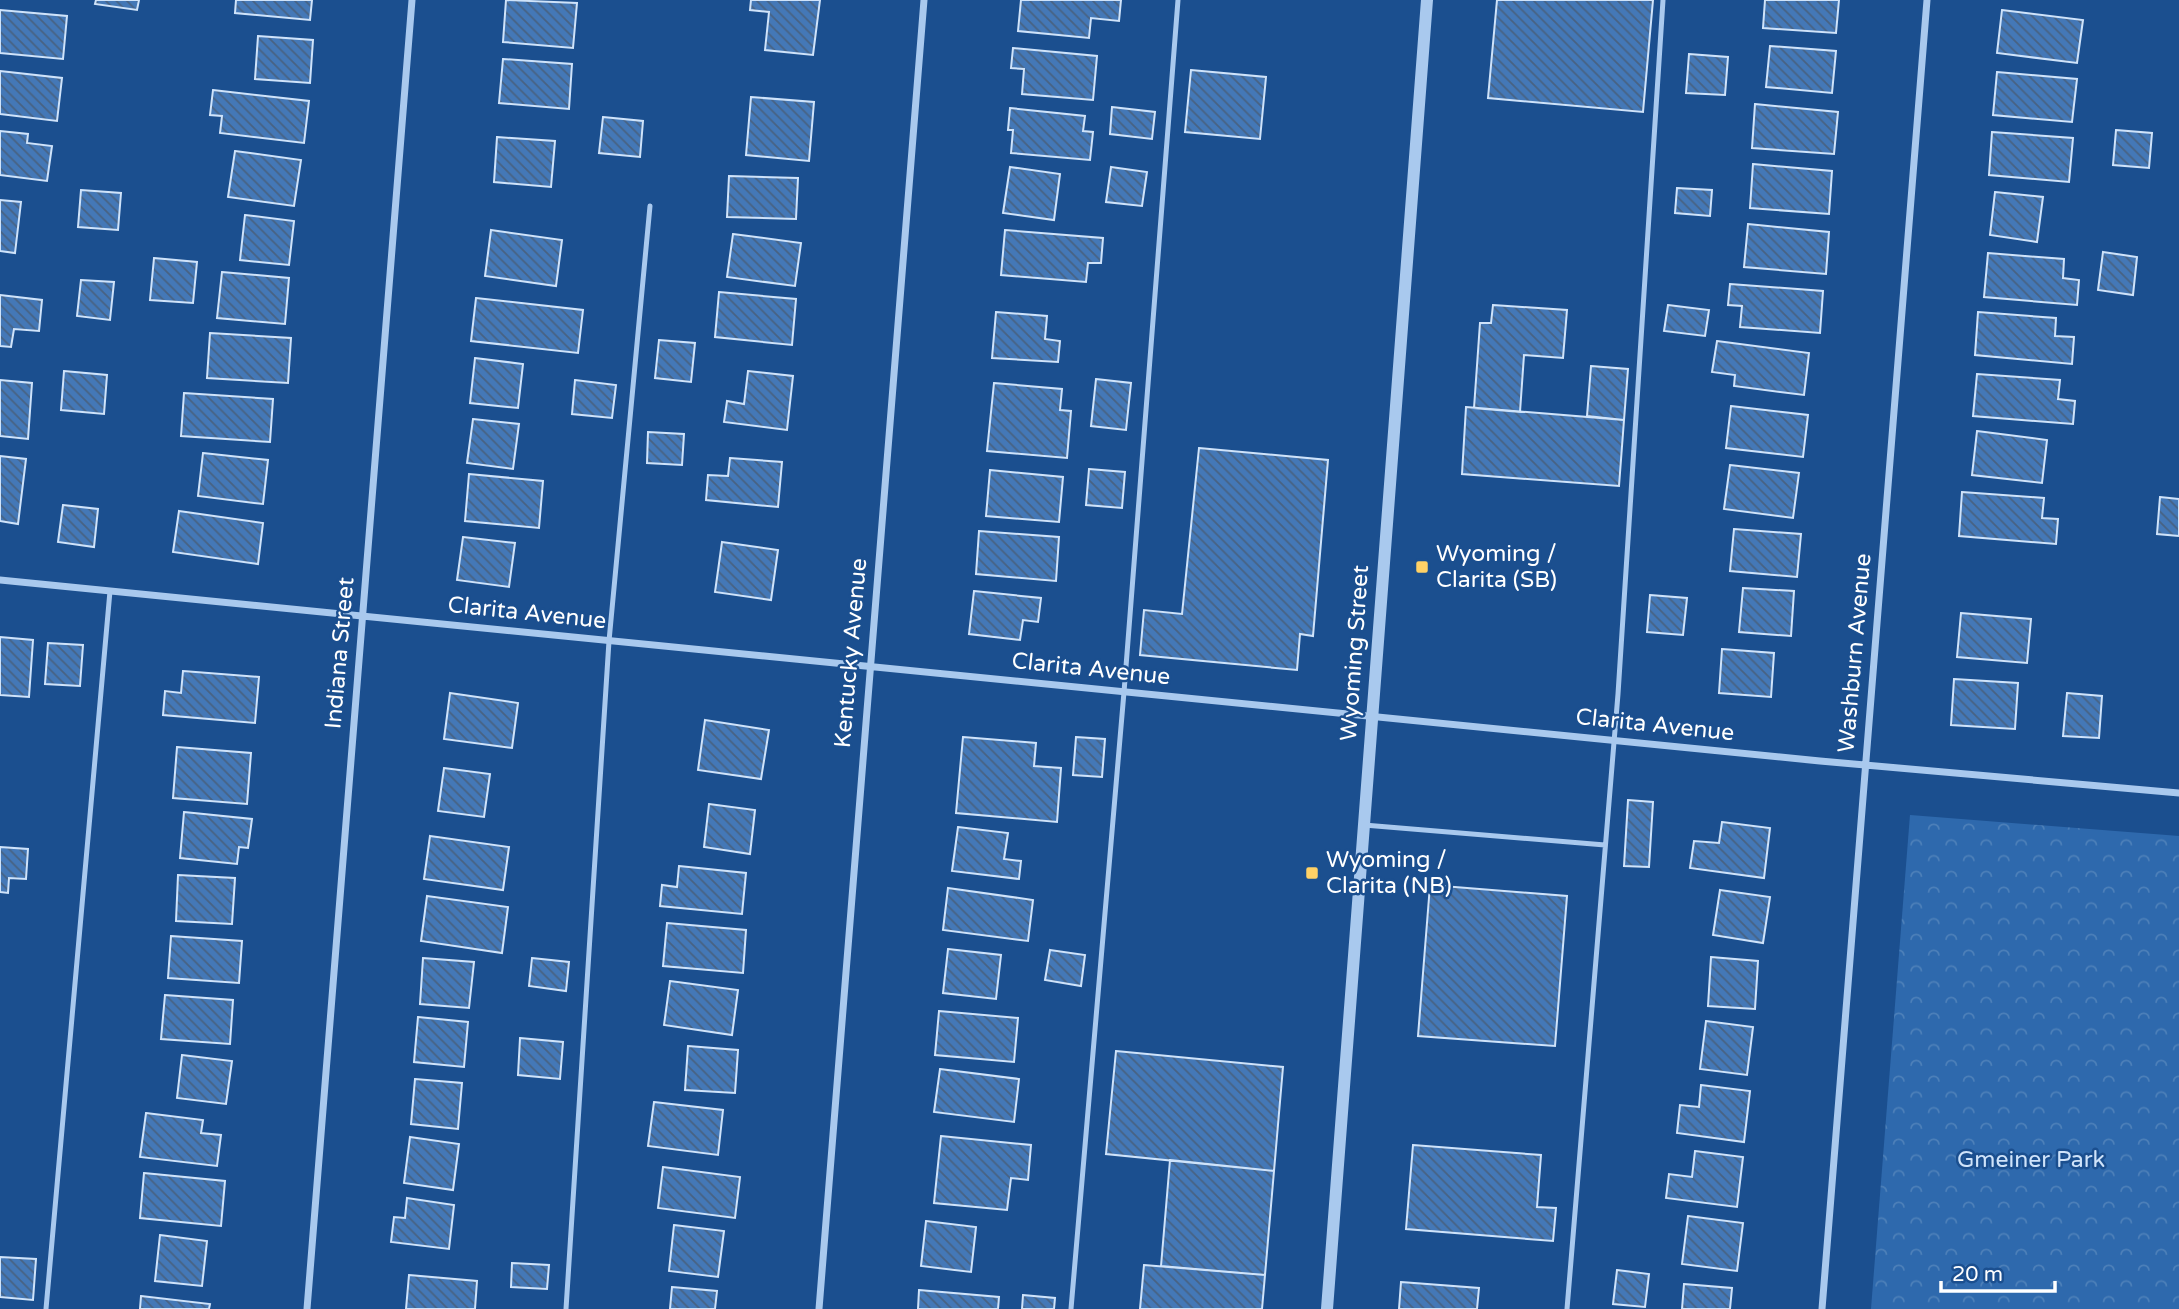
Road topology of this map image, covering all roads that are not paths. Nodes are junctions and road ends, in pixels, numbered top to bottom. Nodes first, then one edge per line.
1 (412, 0) edge
2 (924, 0) edge
3 (1178, 0) edge
4 (1427, 0) edge
5 (1662, 0) edge
6 (1927, 0) edge
7 (650, 206) dead end
8 (0, 580) edge
9 (110, 591) junction
10 (362, 616) junction
11 (609, 641) junction
12 (869, 666) junction
13 (1124, 692) junction
14 (1371, 716) junction
15 (1614, 741) junction
16 (1865, 765) junction
17 (2179, 793) edge
18 (1363, 825) junction
19 (1605, 845) junction
20 (47, 1309) edge
21 (307, 1309) edge
22 (566, 1309) edge
23 (819, 1309) edge
24 (1071, 1309) edge
25 (1327, 1309) edge
26 (1567, 1309) edge
27 (1822, 1309) edge

1 - 10 street, Indiana Street
2 - 12 street, Kentucky Avenue
3 - 13 lane
4 - 14 street, Wyoming Street
5 - 15 lane
6 - 16 street, Washburn Avenue
7 - 11 lane
8 - 9 street, Clarita Avenue
9 - 10 street, Clarita Avenue
9 - 20 lane
10 - 11 street, Clarita Avenue
10 - 21 street, Indiana Street
11 - 12 street, Clarita Avenue
11 - 22 lane
12 - 13 street, Clarita Avenue
12 - 23 street, Kentucky Avenue
13 - 14 street, Clarita Avenue
13 - 24 lane
14 - 15 street, Clarita Avenue
14 - 18 street, Wyoming Street
15 - 16 street, Clarita Avenue
15 - 19 lane
16 - 17 street, Clarita Avenue
16 - 27 street, Washburn Avenue
18 - 19 lane
18 - 25 street, Wyoming Street
19 - 26 lane

